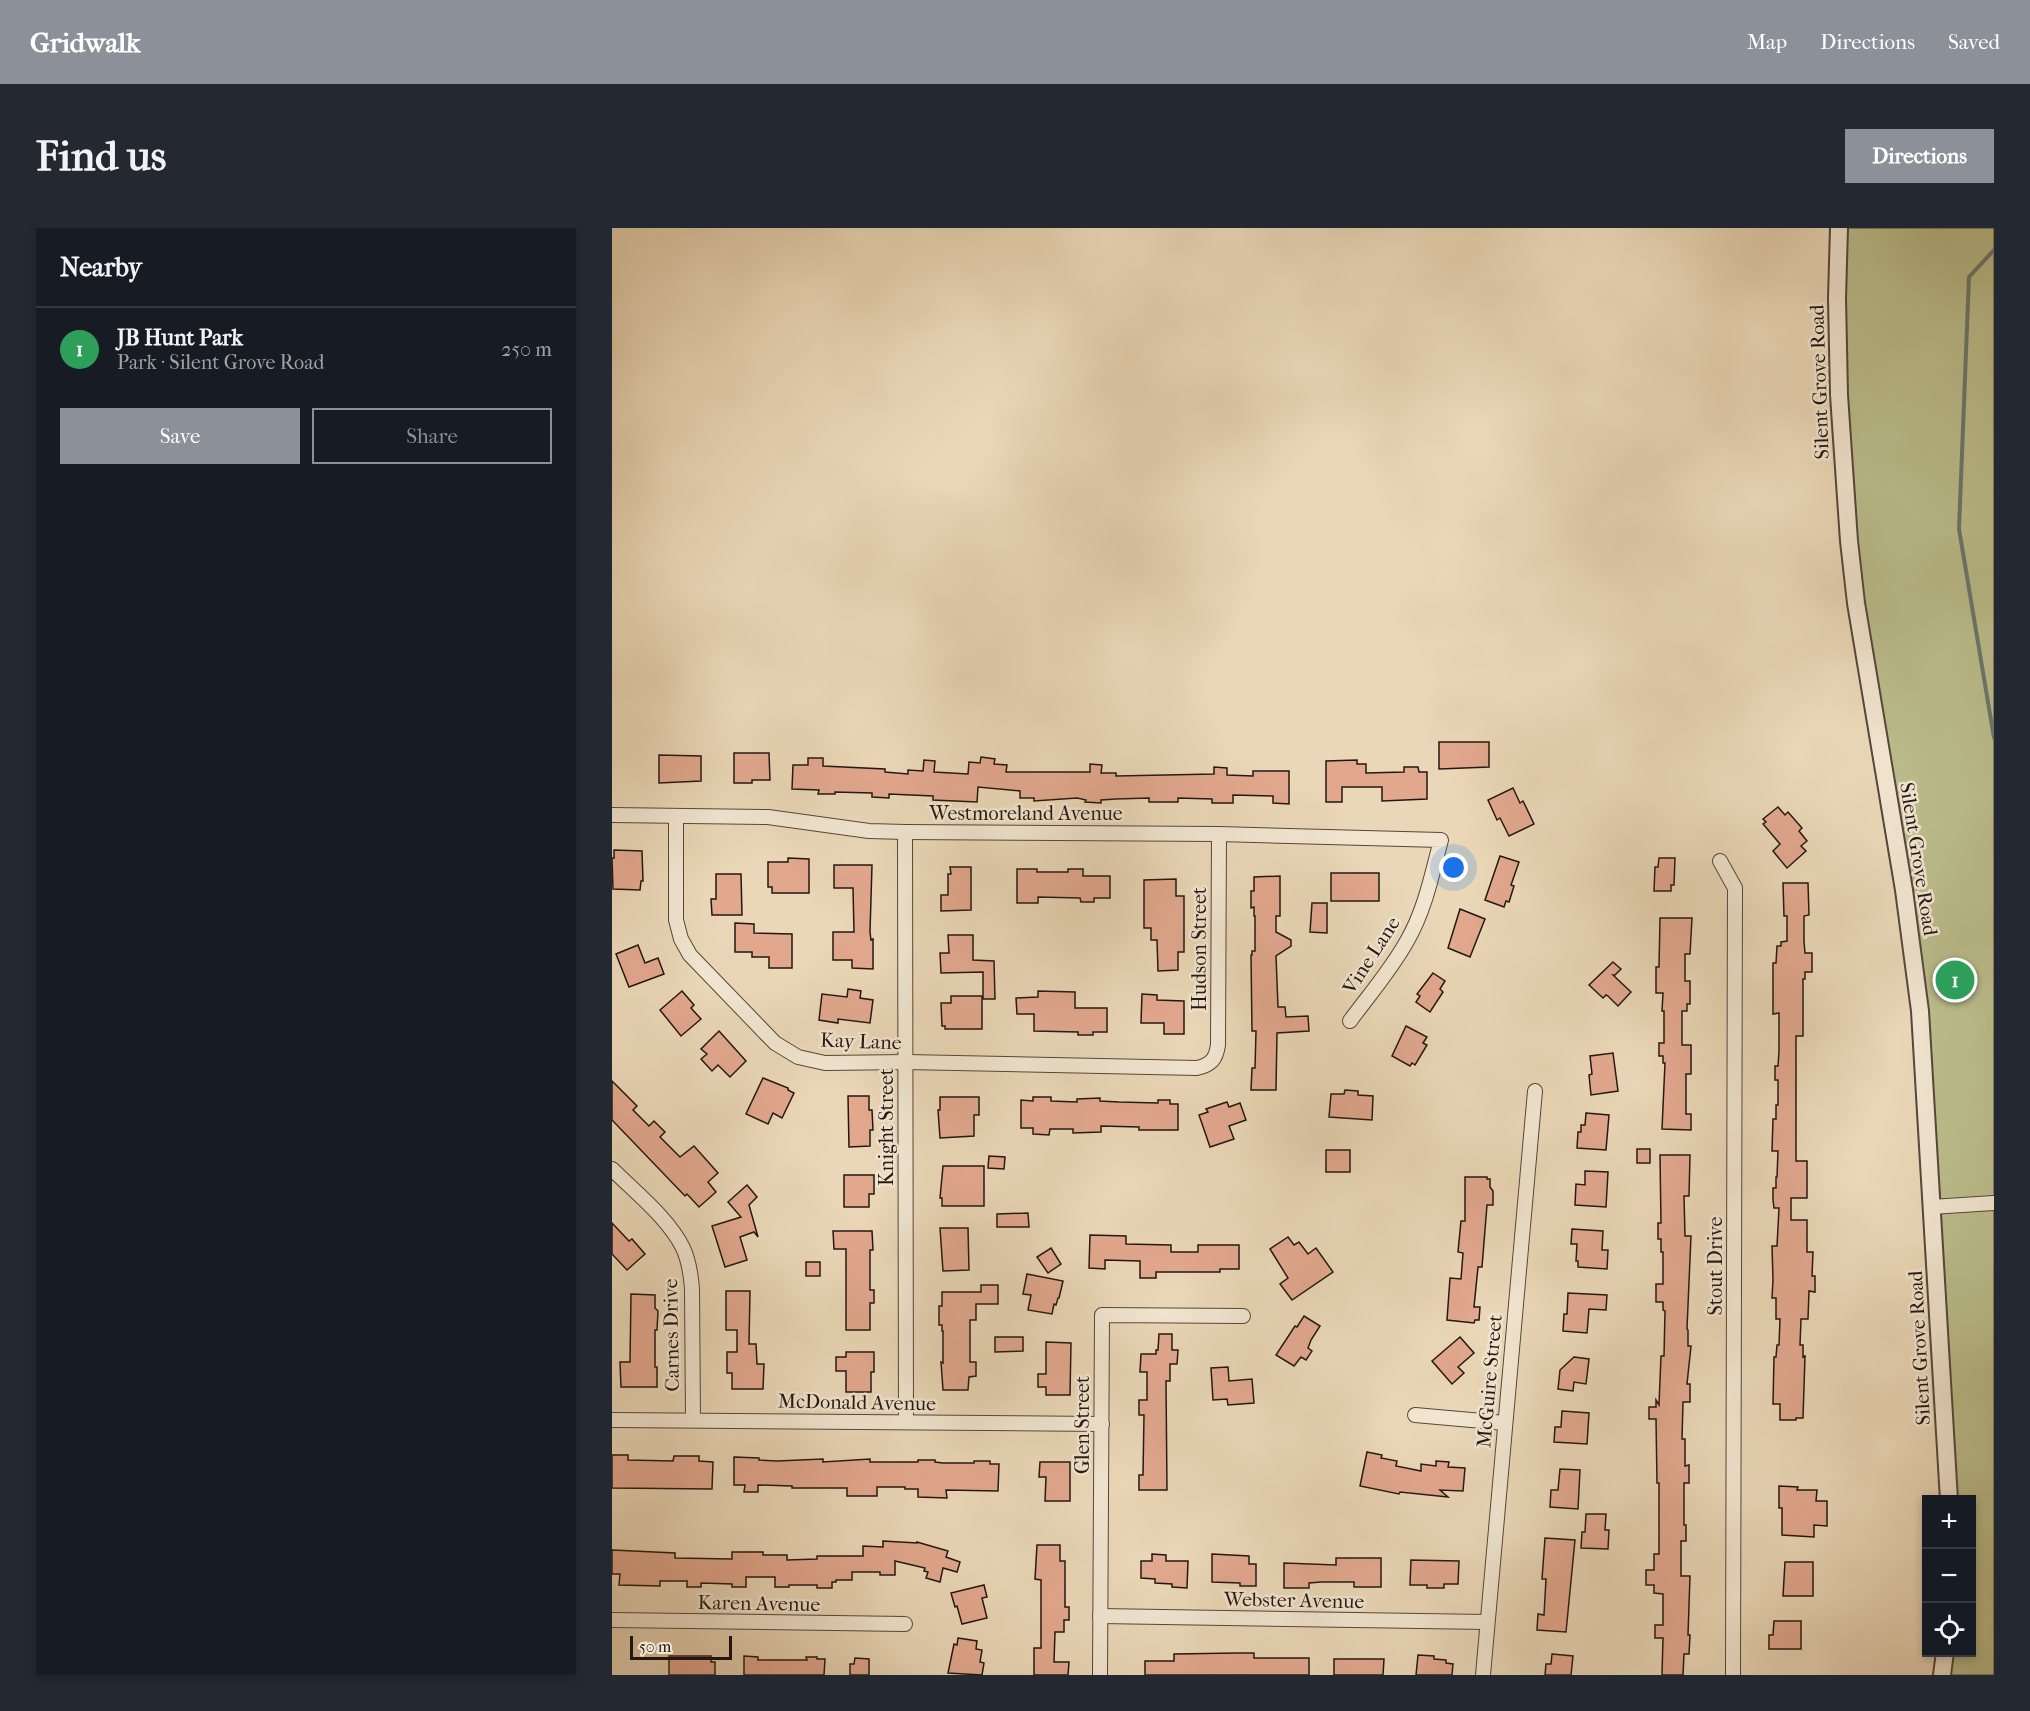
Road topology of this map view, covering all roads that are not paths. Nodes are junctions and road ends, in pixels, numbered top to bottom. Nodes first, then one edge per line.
1 (1839, 228) edge
2 (612, 815) edge
3 (676, 816) junction
4 (905, 832) junction
5 (1219, 834) junction
6 (1441, 840) joint
7 (1720, 861) dead end
8 (1350, 1021) dead end
9 (906, 1062) junction
10 (1212, 1062) joint
11 (1535, 1091) dead end
12 (612, 1168) edge
13 (1994, 1203) edge
14 (1931, 1208) junction
15 (1243, 1316) dead end
16 (1414, 1415) dead end
17 (612, 1420) edge
18 (693, 1420) junction
19 (906, 1422) junction
20 (1505, 1423) junction
21 (1102, 1424) junction
22 (1949, 1495) edge
23 (1100, 1616) junction
24 (612, 1620) edge
25 (1487, 1622) junction
26 (905, 1624) dead end
27 (1944, 1657) edge
28 (1100, 1675) edge
29 (1483, 1675) edge
30 (1733, 1675) edge
31 (1942, 1675) edge

1 - 14 street, Silent Grove Road
2 - 3 street, Westmoreland Avenue
3 - 4 street, Westmoreland Avenue
3 - 9 street, Kay Lane
4 - 5 street, Westmoreland Avenue
4 - 9 street, Knight Street
5 - 6 street, Westmoreland Avenue
5 - 10 street, Hudson Street
6 - 8 street, Vine Lane
7 - 30 street, Stout Drive
9 - 10 street, Kay Lane
9 - 19 street, Knight Street
11 - 20 street, McGuire Street
12 - 18 street, Carnes Drive
13 - 14 street
14 - 22 street, Silent Grove Road
15 - 21 street, Glen Street
16 - 20 street
17 - 18 street, McDonald Avenue
18 - 19 street, McDonald Avenue
19 - 21 street, McDonald Avenue
20 - 25 street, McGuire Street
21 - 23 street, Glen Street
23 - 25 street, Webster Avenue
23 - 28 street, Glen Street
24 - 26 street, Karen Avenue
25 - 29 street, McGuire Street
27 - 31 street

